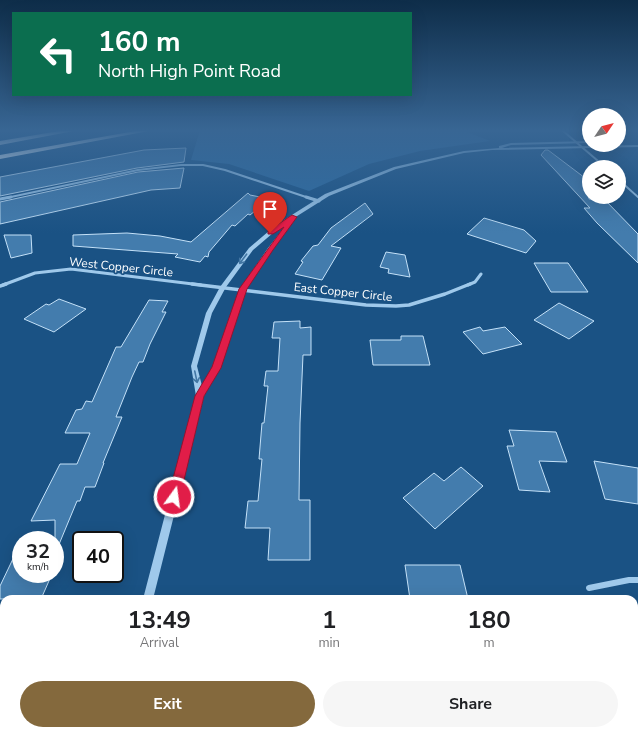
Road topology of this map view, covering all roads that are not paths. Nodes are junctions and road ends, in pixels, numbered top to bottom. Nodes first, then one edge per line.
1 (411, 164) edge
2 (626, 186) edge
3 (638, 197) edge
4 (0, 199) edge
5 (319, 201) junction
6 (294, 217) junction
7 (481, 274) dead end
8 (0, 286) edge
9 (222, 287) junction
10 (243, 289) junction
11 (200, 396) junction
12 (638, 580) edge
13 (589, 588) dead end
14 (149, 595) edge

1 - 5 street
2 - 3 street
4 - 5 street
5 - 6 street
6 -> 9 street
6 - 10 street
7 - 10 street, East Copper Circle
8 - 9 street, West Copper Circle
9 - 10 street, West Copper Circle
9 -> 11 street
10 - 11 street
11 - 14 street
12 - 13 street

